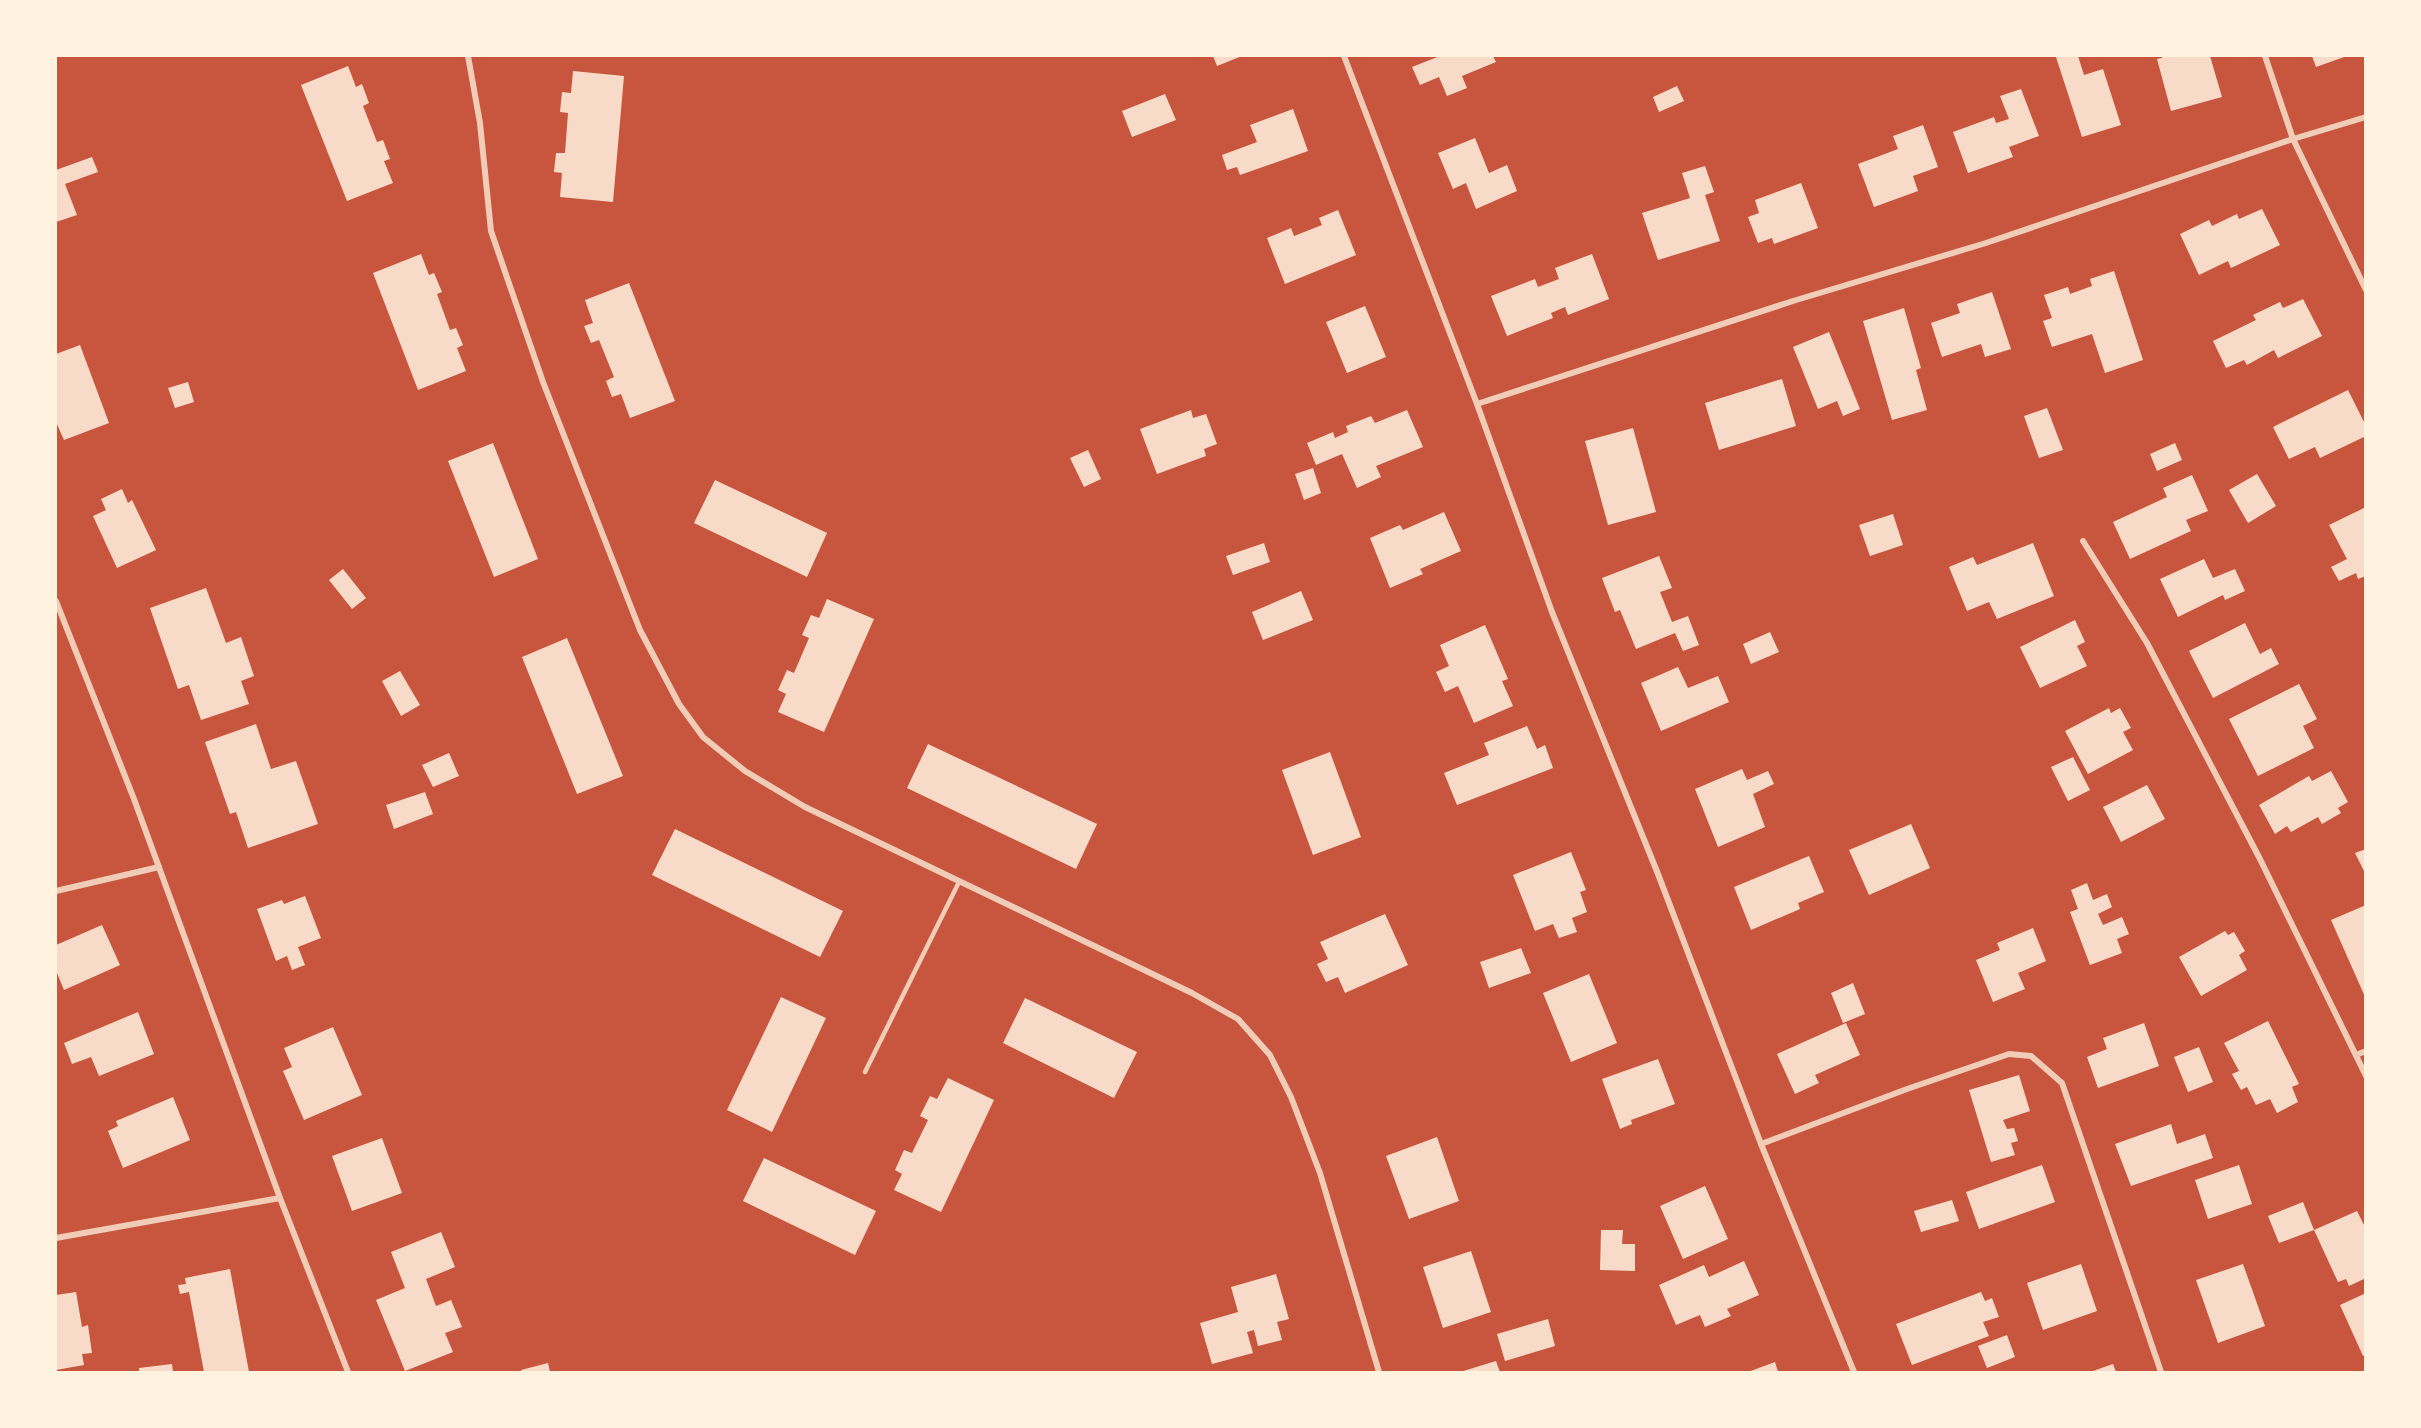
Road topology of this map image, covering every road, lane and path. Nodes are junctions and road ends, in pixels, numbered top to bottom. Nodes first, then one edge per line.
1 (468, 56) edge
2 (1344, 56) edge
3 (2265, 56) edge
4 (2366, 117) edge
5 (2293, 139) junction
6 (2366, 290) edge
7 (1477, 404) junction
8 (2083, 541) dead end
9 (56, 601) edge
10 (159, 867) junction
11 (960, 882) junction
12 (56, 891) edge
13 (2366, 1051) edge
14 (2356, 1055) junction
15 (866, 1072) dead end
16 (2366, 1076) edge
17 (1761, 1144) junction
18 (280, 1198) junction
19 (56, 1238) edge
20 (348, 1372) edge
21 (1379, 1372) edge
22 (1854, 1372) edge
23 (2161, 1372) edge

1 - 11 street
2 - 7 street
3 - 5 street
4 - 5 street
5 - 6 street
5 - 7 street
7 - 17 street
8 - 14 street
9 - 10 street
10 - 12 street
10 - 18 street
11 - 15 lane
11 - 21 street
13 - 14 street
14 - 16 street
17 - 22 street
17 - 23 street
18 - 19 street
18 - 20 street

